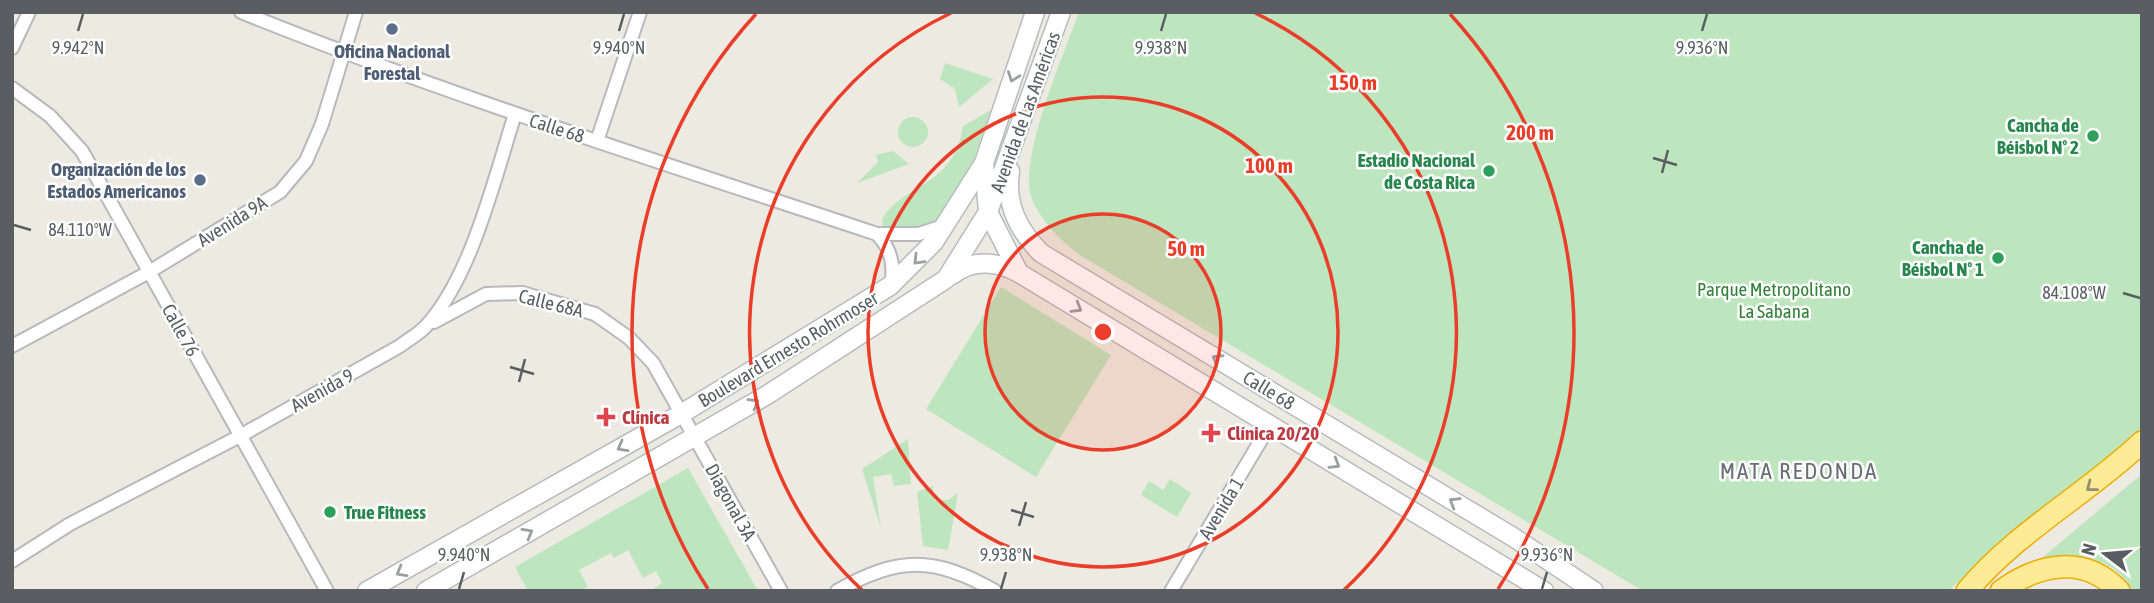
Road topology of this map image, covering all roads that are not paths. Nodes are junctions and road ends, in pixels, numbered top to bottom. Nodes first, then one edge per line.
1 (29, 12) edge
2 (241, 12) edge
3 (356, 12) edge
4 (640, 12) edge
5 (1035, 12) edge
6 (1061, 12) edge
7 (12, 48) edge
8 (342, 53) junction
9 (12, 88) edge
10 (516, 114) junction
11 (597, 141) junction
12 (1014, 147) junction
13 (984, 163) junction
14 (988, 212) junction
15 (946, 225) junction
16 (877, 234) junction
17 (149, 272) junction
18 (1019, 273) junction
19 (946, 279) junction
20 (890, 286) junction
21 (425, 328) junction
22 (12, 346) edge
23 (681, 414) junction
24 (1270, 425) junction
25 (240, 436) junction
26 (695, 438) junction
27 (2142, 442) edge
28 (12, 561) edge
29 (327, 591) edge
30 (368, 591) edge
31 (426, 591) edge
32 (781, 591) edge
33 (836, 591) edge
34 (995, 591) edge
35 (1171, 591) edge
36 (1544, 591) edge
37 (1594, 591) edge
38 (1967, 591) edge
39 (2001, 591) edge
40 (2119, 591) edge

1 - 7 street
2 - 8 street, Calle 68
3 - 8 street, Avenida 9A
4 - 11 street
5 -> 13 main road, Avenida de Las Américas
6 - 12 main road, Avenida de Las Américas
8 - 10 street, Calle 68
8 - 17 street, Avenida 9A
9 - 17 street, Calle 76
10 - 11 street, Calle 68
10 - 21 street, Avenida 9
11 - 16 street, Calle 68
12 - 14 main road, Avenida de Las Américas
37 -> 12 main road, Calle 68
13 - 14 main road
13 - 15 main road, Boulevard Ernesto Rohrmoser
14 - 18 main road
14 - 19 main road, Boulevard Ernesto Rohrmoser
15 - 16 street, Calle 68
15 -> 20 main road, Boulevard Ernesto Rohrmoser
16 - 20 street
17 - 22 street, Avenida 9A
17 - 25 street, Calle 76
18 - 19 main road, Calle 68
18 -> 24 main road, Calle 68
26 -> 19 main road, Boulevard Ernesto Rohrmoser
20 - 23 main road, Boulevard Ernesto Rohrmoser
21 - 23 street, Calle 68A
21 - 25 street, Avenida 9
23 - 26 street, Diagonal 3A
23 -> 30 main road, Boulevard Ernesto Rohrmoser
24 - 35 street, Avenida 1
24 -> 36 main road, Calle 68
25 - 28 street, Avenida 9
25 - 29 street, Calle 76
31 -> 26 main road, Boulevard Ernesto Rohrmoser
26 - 32 street, Diagonal 3A
27 -> 38 highway
33 - 34 street
39 - 40 highway

